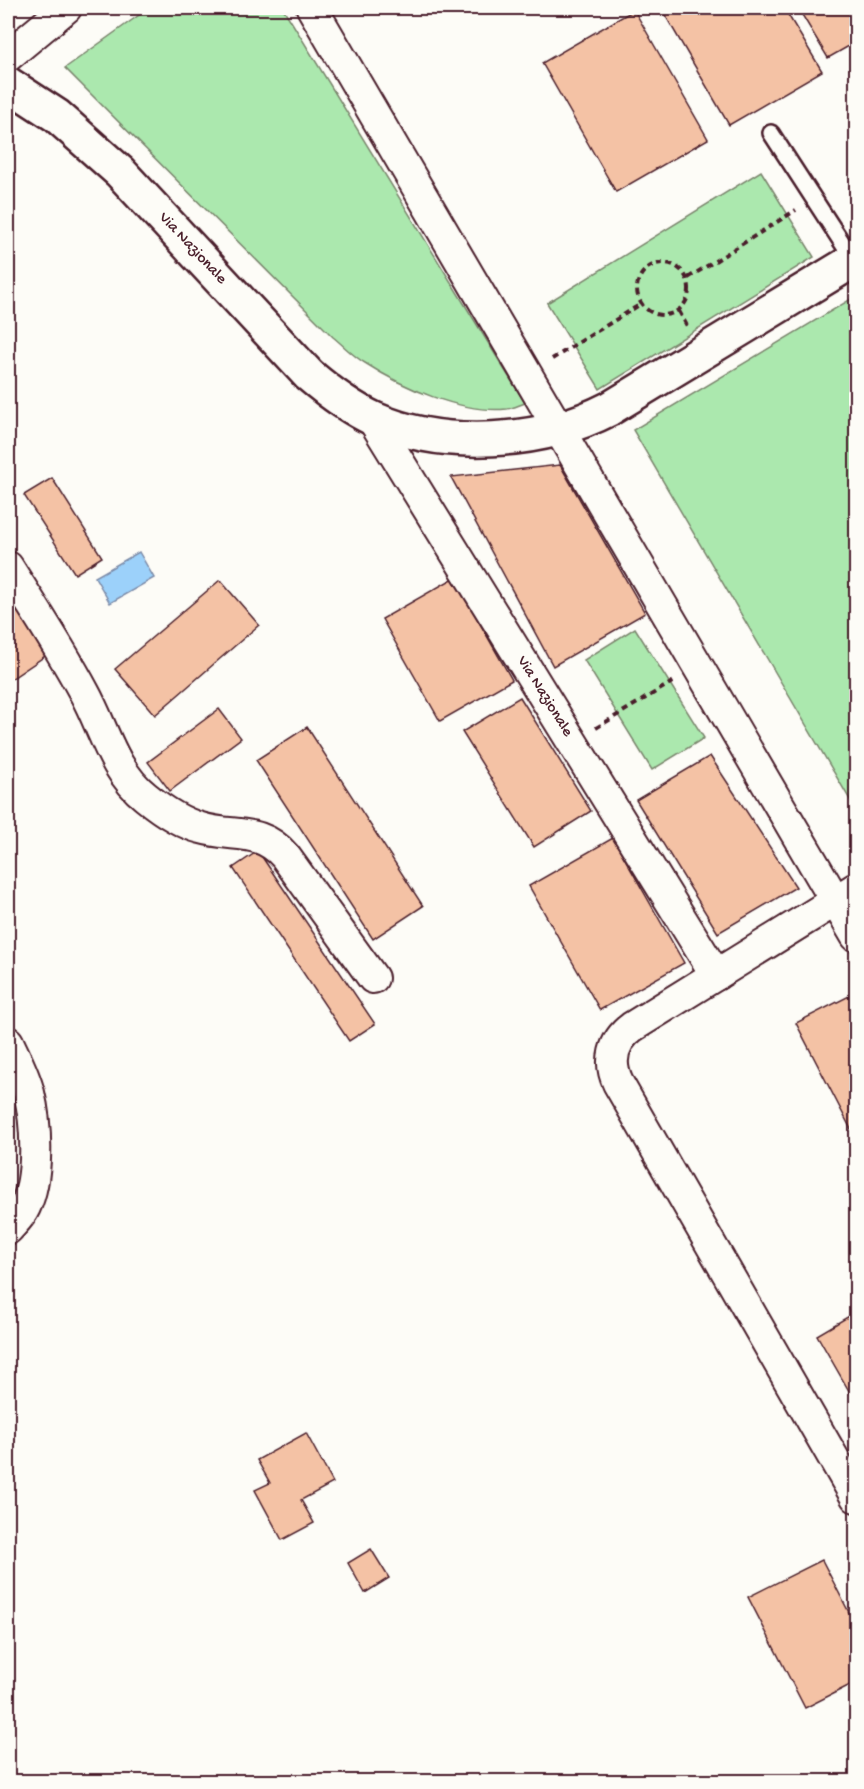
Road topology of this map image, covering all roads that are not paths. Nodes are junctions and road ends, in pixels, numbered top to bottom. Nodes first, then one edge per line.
1 (66, 8) edge
2 (312, 8) edge
3 (8, 56) edge
4 (8, 84) edge
5 (771, 133) dead end
6 (855, 260) edge
7 (372, 418) junction
8 (560, 429) junction
9 (8, 567) edge
10 (846, 894) edge
11 (856, 936) edge
12 (716, 975) junction
13 (373, 978) dead end
14 (8, 1042) edge
15 (8, 1229) edge
16 (856, 1497) edge

1 - 3 street
2 - 8 street
4 - 7 street, Via Nazionale
5 - 6 lane
6 - 8 street, Via Nazionale
7 - 8 street, Via Nazionale
7 - 12 street, Via Nazionale
8 - 10 street
9 - 13 street
10 - 11 street
10 - 12 street
12 - 16 street
14 - 15 street

